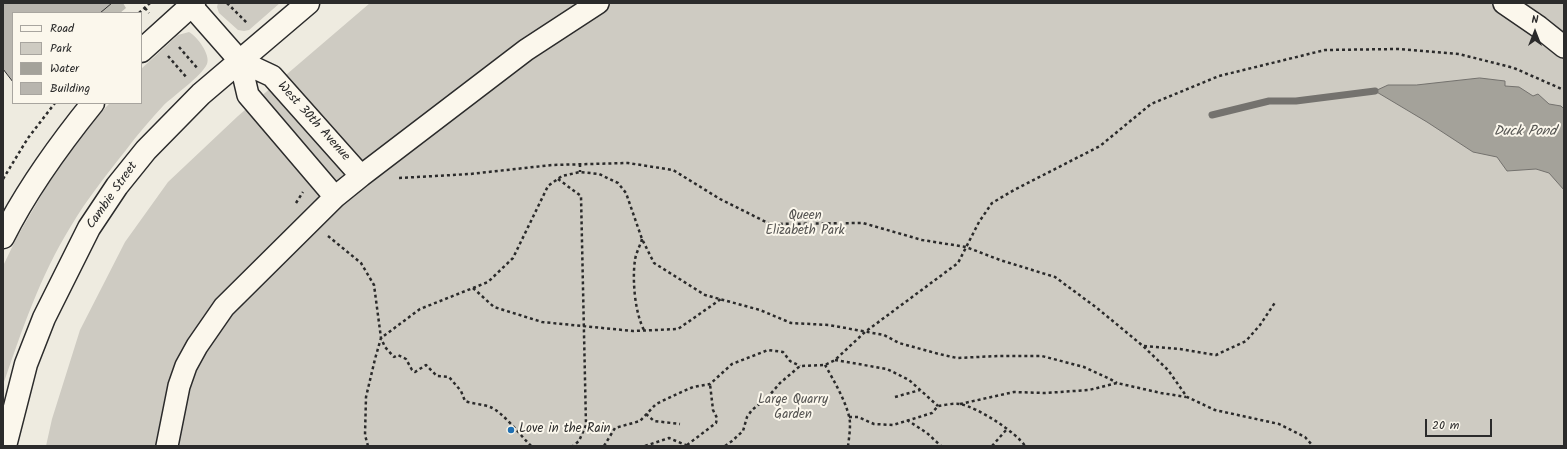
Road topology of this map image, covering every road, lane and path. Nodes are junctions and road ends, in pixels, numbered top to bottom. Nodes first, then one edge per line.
1 (150, 3) edge
2 (227, 3) edge
3 (308, 3) edge
4 (598, 3) edge
5 (1504, 3) edge
6 (191, 4) edge
7 (145, 8) junction
8 (140, 12) edge
9 (148, 12) dead end
10 (251, 27) dead end
11 (178, 45) dead end
12 (1564, 47) edge
13 (142, 51) edge
14 (168, 55) dead end
15 (240, 61) junction
16 (200, 72) dead end
17 (190, 82) dead end
18 (1564, 90) edge
19 (54, 104) edge
20 (92, 104) edge
21 (580, 164) junction
22 (580, 172) junction
23 (361, 176) junction
24 (398, 178) dead end
25 (3, 179) edge
26 (558, 179) junction
27 (335, 197) junction
28 (8, 215) edge
29 (328, 236) dead end
30 (3, 237) edge
31 (642, 239) junction
32 (966, 247) junction
33 (473, 288) junction
34 (721, 299) junction
35 (1276, 301) dead end
36 (584, 326) junction
37 (644, 330) junction
38 (865, 332) junction
39 (381, 338) junction
40 (1143, 346) junction
41 (835, 360) junction
42 (825, 365) junction
43 (800, 366) junction
44 (1117, 383) junction
45 (710, 384) junction
46 (920, 390) junction
47 (895, 397) dead end
48 (1187, 397) junction
49 (960, 404) junction
50 (938, 406) junction
51 (646, 414) junction
52 (849, 417) junction
53 (907, 419) junction
54 (680, 424) dead end
55 (1007, 429) junction
56 (688, 445) edge
57 (4, 446) edge
58 (167, 446) edge
59 (368, 446) edge
60 (531, 446) edge
61 (573, 446) edge
62 (604, 446) edge
63 (645, 446) edge
64 (725, 446) edge
65 (848, 446) edge
66 (941, 446) edge
67 (992, 446) edge
68 (1025, 446) edge
69 (1313, 446) edge

1 - 7 path
2 - 10 path
3 - 15 main road, Cambie Street
4 - 23 street
5 - 12 street
6 - 13 main road
6 - 15 street, West 30th Avenue
7 - 8 path
7 - 9 path
11 - 16 path
14 - 17 path
15 - 23 street, West 30th Avenue
15 - 27 street, West 30th Avenue
15 - 57 main road, Cambie Street
18 - 32 path
19 - 25 path
20 - 28 main road
21 - 22 path
21 - 24 path
21 - 32 path
22 - 26 path
22 - 31 path
23 - 27 street
26 - 33 path
26 - 36 path
27 - 58 street
28 - 30 main road
29 - 39 path
31 - 34 path
31 - 37 path
32 - 38 path
32 - 40 path
33 - 36 path
33 - 39 path
34 - 37 path
34 - 38 path
35 - 40 path
36 - 37 path
36 - 61 path
38 - 41 path
38 - 44 path
39 - 59 path
39 - 60 path
40 - 48 path
41 - 42 path
41 - 46 path
42 - 43 path
42 - 52 path
43 - 45 path
43 - 64 path
44 - 48 path
44 - 49 path
45 - 51 path
45 - 56 path
46 - 47 path
46 - 50 path
48 - 69 path
49 - 50 path
49 - 55 path
50 - 53 path
51 - 54 path
51 - 62 path
52 - 53 path
52 - 65 path
53 - 66 path
55 - 67 path
55 - 68 path
56 - 63 path

